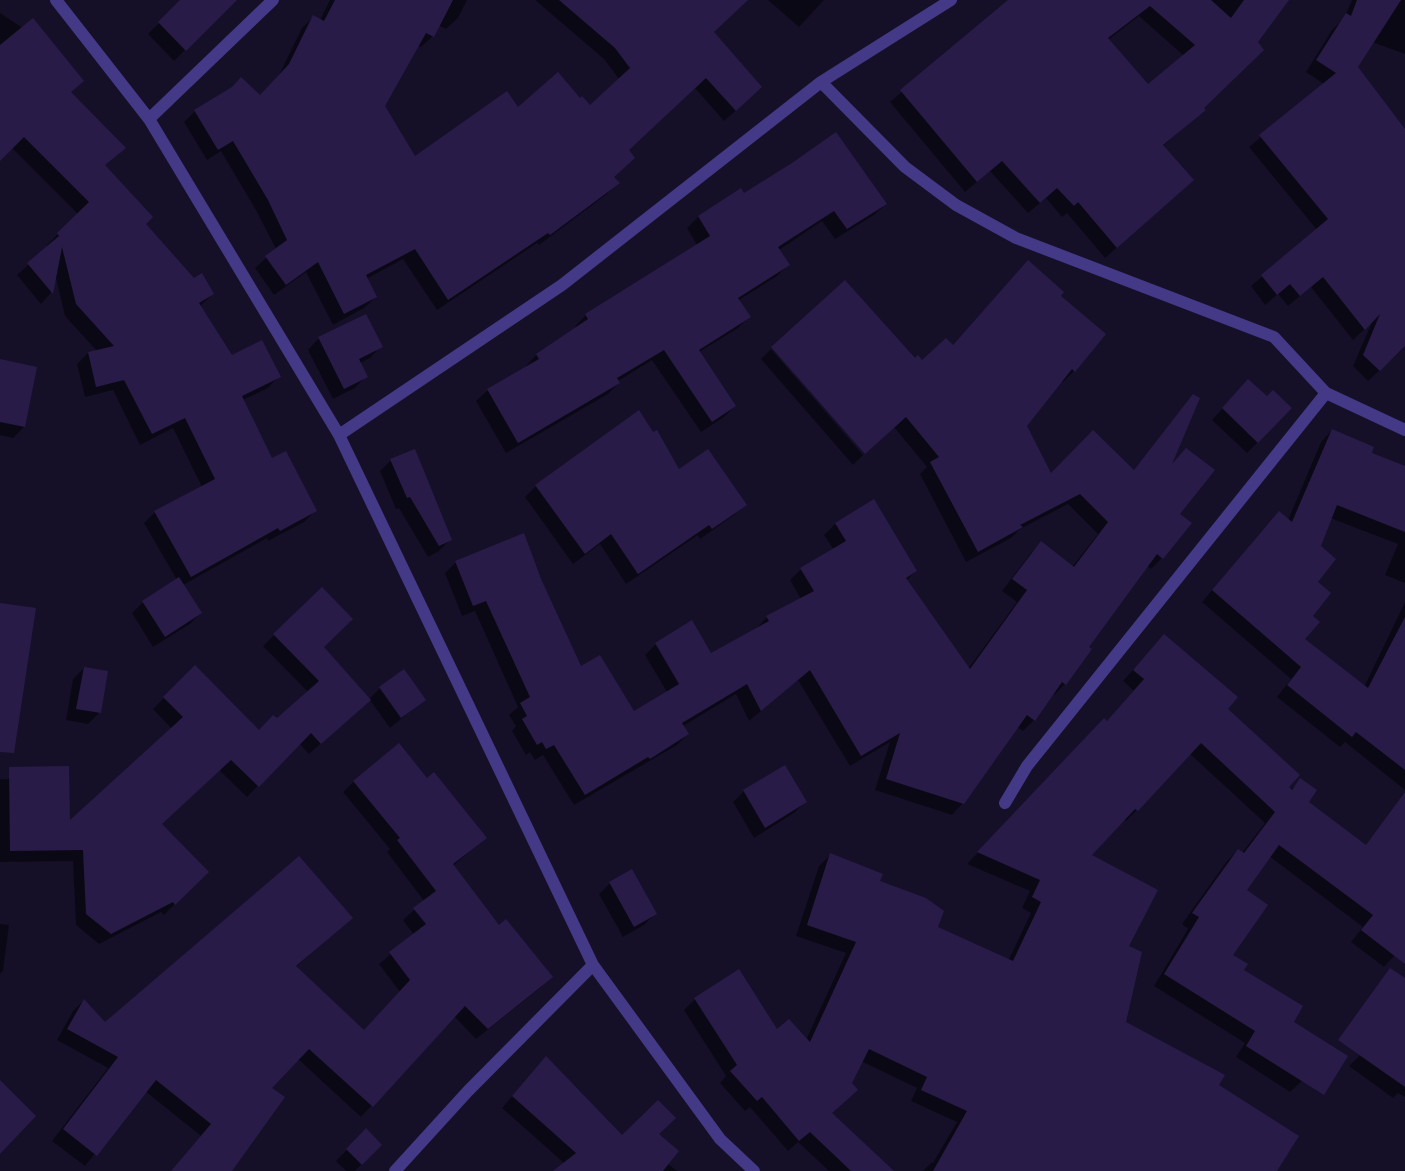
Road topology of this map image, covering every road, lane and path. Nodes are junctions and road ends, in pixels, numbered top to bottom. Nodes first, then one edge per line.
1 (56, 0) edge
2 (273, 0) edge
3 (951, 0) edge
4 (821, 82) junction
5 (150, 119) junction
6 (1326, 393) junction
7 (1405, 430) edge
8 (340, 435) junction
9 (1005, 803) dead end
10 (593, 965) junction
11 (395, 1171) edge
12 (754, 1171) edge

1 - 5 street
2 - 5 street
3 - 4 street
4 - 6 street
4 - 8 street
5 - 8 street
6 - 7 street
6 - 9 street
8 - 10 street
10 - 11 street
10 - 12 street

